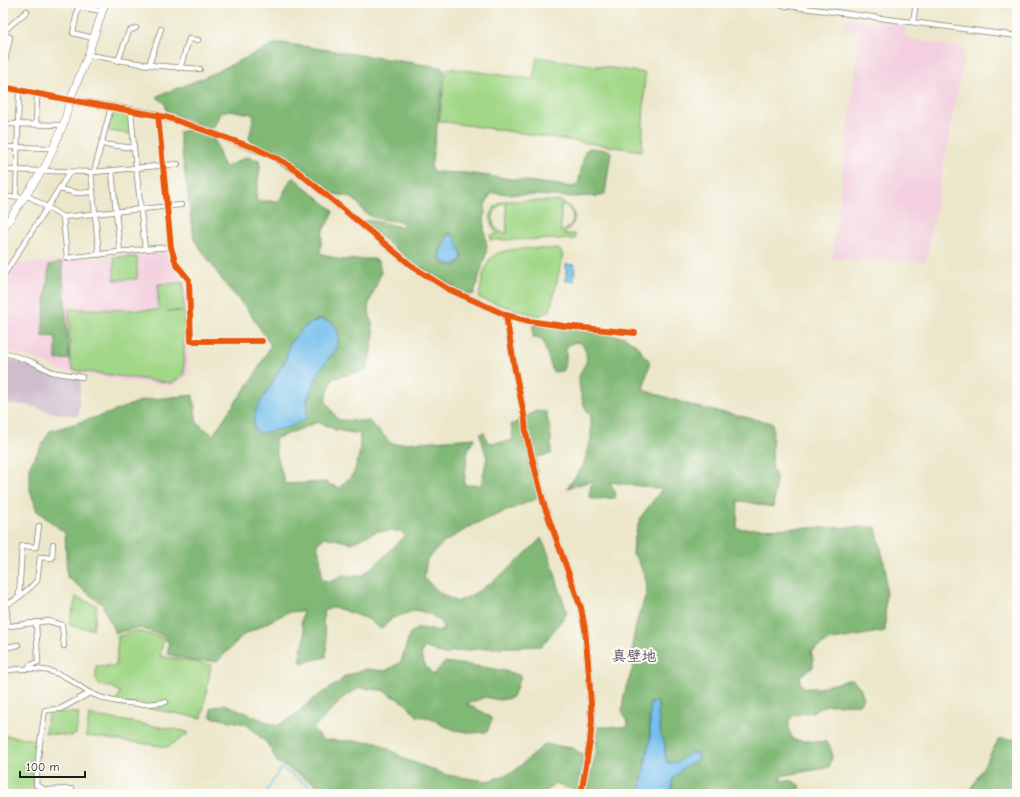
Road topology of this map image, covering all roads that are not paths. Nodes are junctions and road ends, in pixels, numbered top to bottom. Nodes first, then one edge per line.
1 (105, 3) edge
2 (766, 3) edge
3 (916, 3) edge
4 (27, 11) dead end
5 (102, 11) junction
6 (913, 22) junction
7 (136, 28) dead end
8 (161, 29) dead end
9 (3, 33) edge
10 (1017, 36) edge
11 (93, 38) junction
12 (198, 40) dead end
13 (88, 55) junction
14 (118, 61) junction
15 (149, 65) junction
16 (178, 68) junction
17 (200, 69) dead end
18 (3, 71) edge
19 (4, 87) edge
20 (19, 90) junction
21 (37, 93) junction
22 (70, 100) junction
23 (111, 107) junction
24 (131, 110) junction
25 (158, 115) junction
26 (4, 124) edge
27 (19, 124) junction
28 (36, 124) junction
29 (63, 124) junction
30 (102, 144) junction
31 (3, 147) edge
32 (18, 148) junction
33 (53, 148) junction
34 (134, 148) junction
35 (178, 164) dead end
36 (163, 165) junction
37 (136, 168) junction
38 (3, 170) edge
39 (17, 170) junction
40 (43, 171) junction
41 (112, 171) junction
42 (70, 172) junction
43 (93, 172) junction
44 (59, 189) junction
45 (93, 192) junction
46 (3, 197) edge
47 (16, 197) junction
48 (24, 198) junction
49 (181, 205) dead end
50 (167, 206) junction
51 (47, 208) junction
52 (140, 208) junction
53 (116, 211) junction
54 (95, 213) junction
55 (63, 217) junction
56 (3, 229) edge
57 (171, 248) junction
58 (145, 249) junction
59 (120, 252) junction
60 (99, 255) junction
61 (5, 270) edge
62 (3, 276) edge
63 (506, 314) junction
64 (635, 333) dead end
65 (262, 341) dead end
66 (3, 352) edge
67 (82, 377) dead end
68 (39, 526) dead end
69 (53, 544) dead end
70 (18, 597) junction
71 (5, 605) edge
72 (36, 622) junction
73 (6, 627) edge
74 (18, 645) dead end
75 (64, 646) dead end
76 (3, 648) edge
77 (28, 669) junction
78 (3, 671) edge
79 (90, 693) junction
80 (166, 702) dead end
81 (72, 789) dead end
82 (581, 794) edge

1 - 5 main road
2 - 6 street
3 - 6 street
4 - 9 street
5 - 11 main road
5 - 11 street
6 - 10 street
7 - 14 street
8 - 15 street
9 - 18 street
11 - 13 main road
12 - 16 street
13 - 14 street
13 - 22 main road
14 - 15 street
15 - 16 street
16 - 17 street
19 - 20 street
19 - 26 street
20 - 21 street
20 - 27 street
21 - 22 street
21 - 28 street
22 - 23 street
22 - 29 main road
23 - 24 street
23 - 30 street
24 - 25 street
24 - 34 street
25 - 36 street
25 - 63 street
26 - 27 street
27 - 28 street
27 - 32 street
28 - 29 street
29 - 33 main road
30 - 34 street
30 - 43 street
31 - 32 street
32 - 33 street
32 - 39 street
33 - 40 main road
34 - 37 street
35 - 36 street
36 - 37 street
36 - 50 street
37 - 41 street
37 - 52 street
38 - 39 street
39 - 40 street
39 - 47 street
40 - 42 street
40 - 48 main road
41 - 43 street
41 - 53 street
42 - 43 street
42 - 44 street
43 - 45 street
44 - 45 street
44 - 51 street
45 - 54 street
46 - 47 street
47 - 48 street
48 - 51 street
48 - 56 main road
49 - 50 street
50 - 52 street
50 - 57 street
51 - 55 street
51 - 61 street
52 - 53 street
52 - 58 street
53 - 54 street
53 - 59 street
54 - 55 street
54 - 60 street
55 - 60 street
57 - 58 street
57 - 65 street
58 - 59 street
59 - 60 street
61 - 62 street
63 - 64 street
63 - 82 street
66 - 67 street
68 - 70 street
69 - 70 street
70 - 71 street
71 - 73 street
72 - 73 street
72 - 75 street
72 - 77 street
74 - 76 street
77 - 78 street
77 - 79 street
79 - 80 street
79 - 81 street

